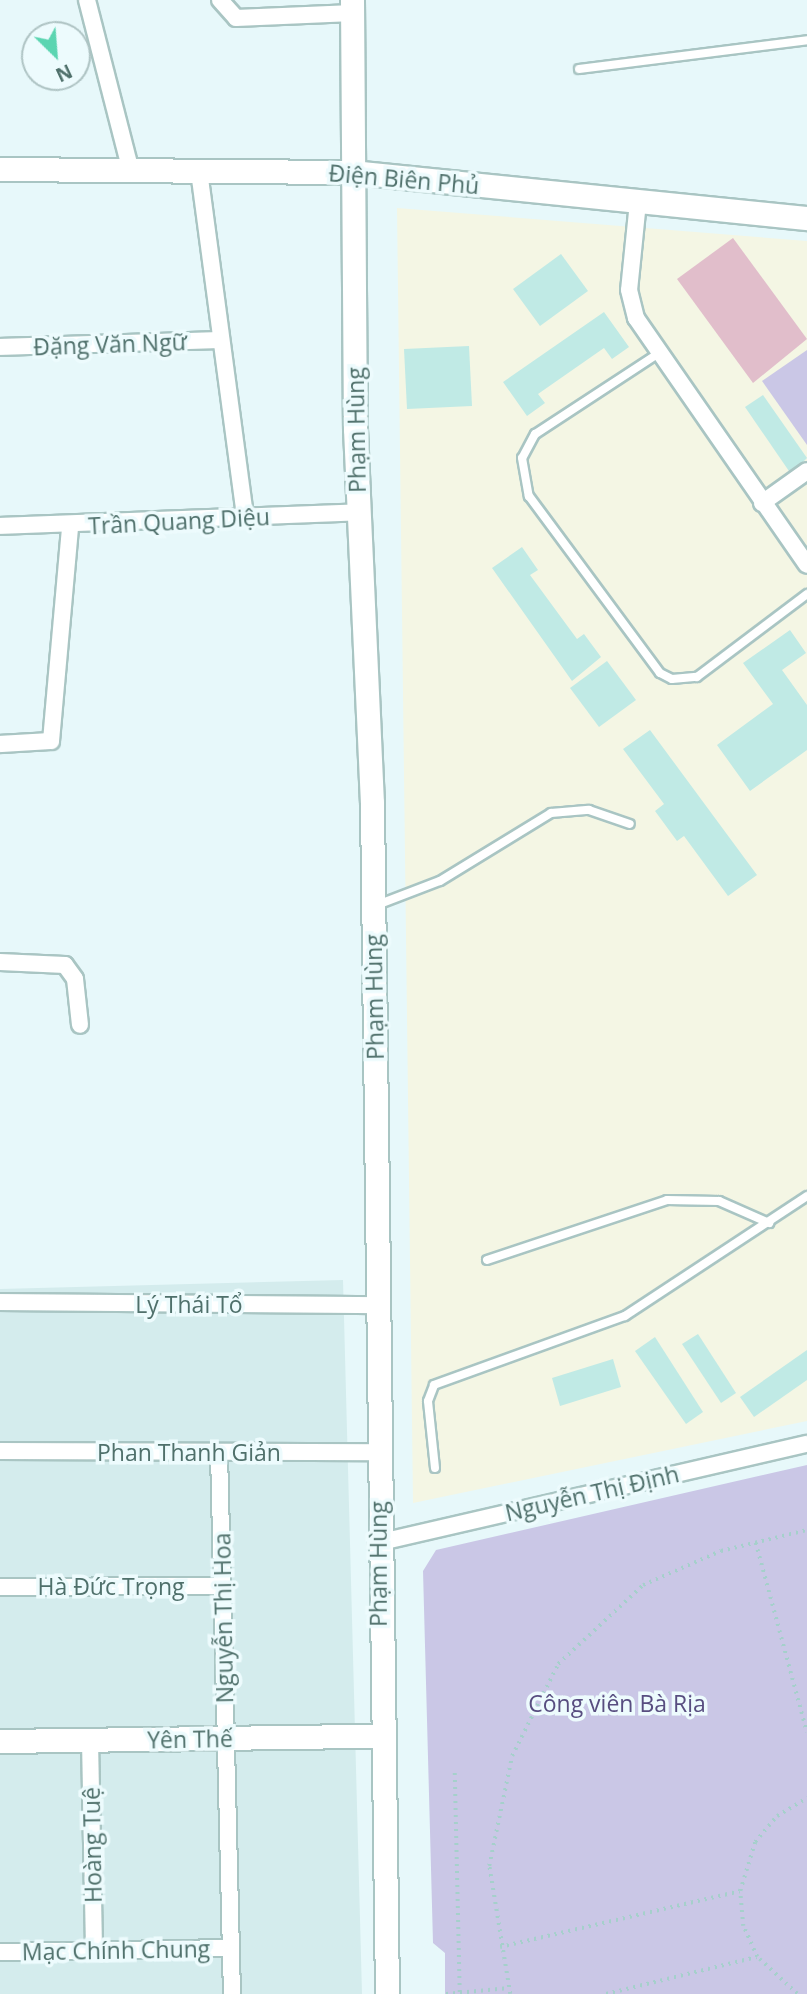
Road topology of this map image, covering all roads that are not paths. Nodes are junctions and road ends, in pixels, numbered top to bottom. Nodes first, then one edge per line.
1 (87, 0) edge
2 (220, 0) edge
3 (353, 7) edge
4 (807, 40) edge
5 (579, 69) dead end
6 (0, 169) edge
7 (131, 171) junction
8 (199, 171) junction
9 (353, 172) junction
10 (638, 202) junction
11 (807, 218) edge
12 (220, 340) junction
13 (0, 347) edge
14 (659, 353) junction
15 (807, 471) edge
16 (762, 503) junction
17 (359, 512) junction
18 (245, 517) junction
19 (0, 526) edge
20 (70, 527) junction
21 (807, 565) edge
22 (807, 594) edge
23 (0, 744) edge
24 (630, 824) dead end
25 (373, 906) junction
26 (0, 962) edge
27 (80, 1025) dead end
28 (807, 1196) edge
29 (769, 1223) junction
30 (486, 1260) dead end
31 (0, 1302) edge
32 (378, 1305) junction
33 (807, 1444) edge
34 (0, 1451) edge
35 (378, 1451) junction
36 (219, 1452) junction
37 (435, 1468) dead end
38 (377, 1543) junction
39 (222, 1586) junction
40 (0, 1587) edge
41 (380, 1736) junction
42 (225, 1738) junction
43 (90, 1740) junction
44 (0, 1741) edge
45 (231, 1948) junction
46 (94, 1951) junction
47 (0, 1952) edge
48 (232, 1994) edge
49 (387, 1994) edge

1 - 7 street
2 - 3 street
3 - 9 street, Phạm Hùng
4 - 5 lane
6 - 7 street, Điện Biên Phủ
7 - 8 street, Điện Biên Phủ
8 - 9 street, Điện Biên Phủ
8 - 12 street
9 - 10 street, Điện Biên Phủ
9 - 17 street, Phạm Hùng
10 - 11 street, Điện Biên Phủ
10 - 14 street
12 - 13 street, Đặng Văn Ngữ
12 - 18 street
14 - 16 street
14 - 22 lane
15 - 16 street
16 - 21 street
17 - 18 street, Trần Quang Diệu
17 - 25 street, Phạm Hùng
18 - 20 street, Trần Quang Diệu
19 - 20 street, Trần Quang Diệu
20 - 23 street
24 - 25 lane
25 - 32 street, Phạm Hùng
26 - 27 street
28 - 29 lane
29 - 30 lane
29 - 37 lane
31 - 32 street, Lý Thái Tổ
32 - 35 street, Phạm Hùng
33 - 38 street, Nguyễn Thị Định
34 - 36 street, Phan Thanh Giản
35 - 36 street, Phan Thanh Giản
35 - 38 street, Phạm Hùng
36 - 39 street, Nguyễn Thị Hoa
38 - 41 street, Phạm Hùng
39 - 40 street, Hà Đức Trọng
39 - 42 street, Nguyễn Thị Hoa
41 - 42 street, Yên Thế
41 - 49 street, Phạm Hùng
42 - 43 street, Yên Thế
42 - 45 street, Nguyễn Thị Hoa
43 - 44 street, Yên Thế
43 - 46 street, Hoàng Tuệ
45 - 46 street, Mạc Chính Chung
45 - 48 street, Nguyễn Thị Hoa
46 - 47 street, Mạc Chính Chung

